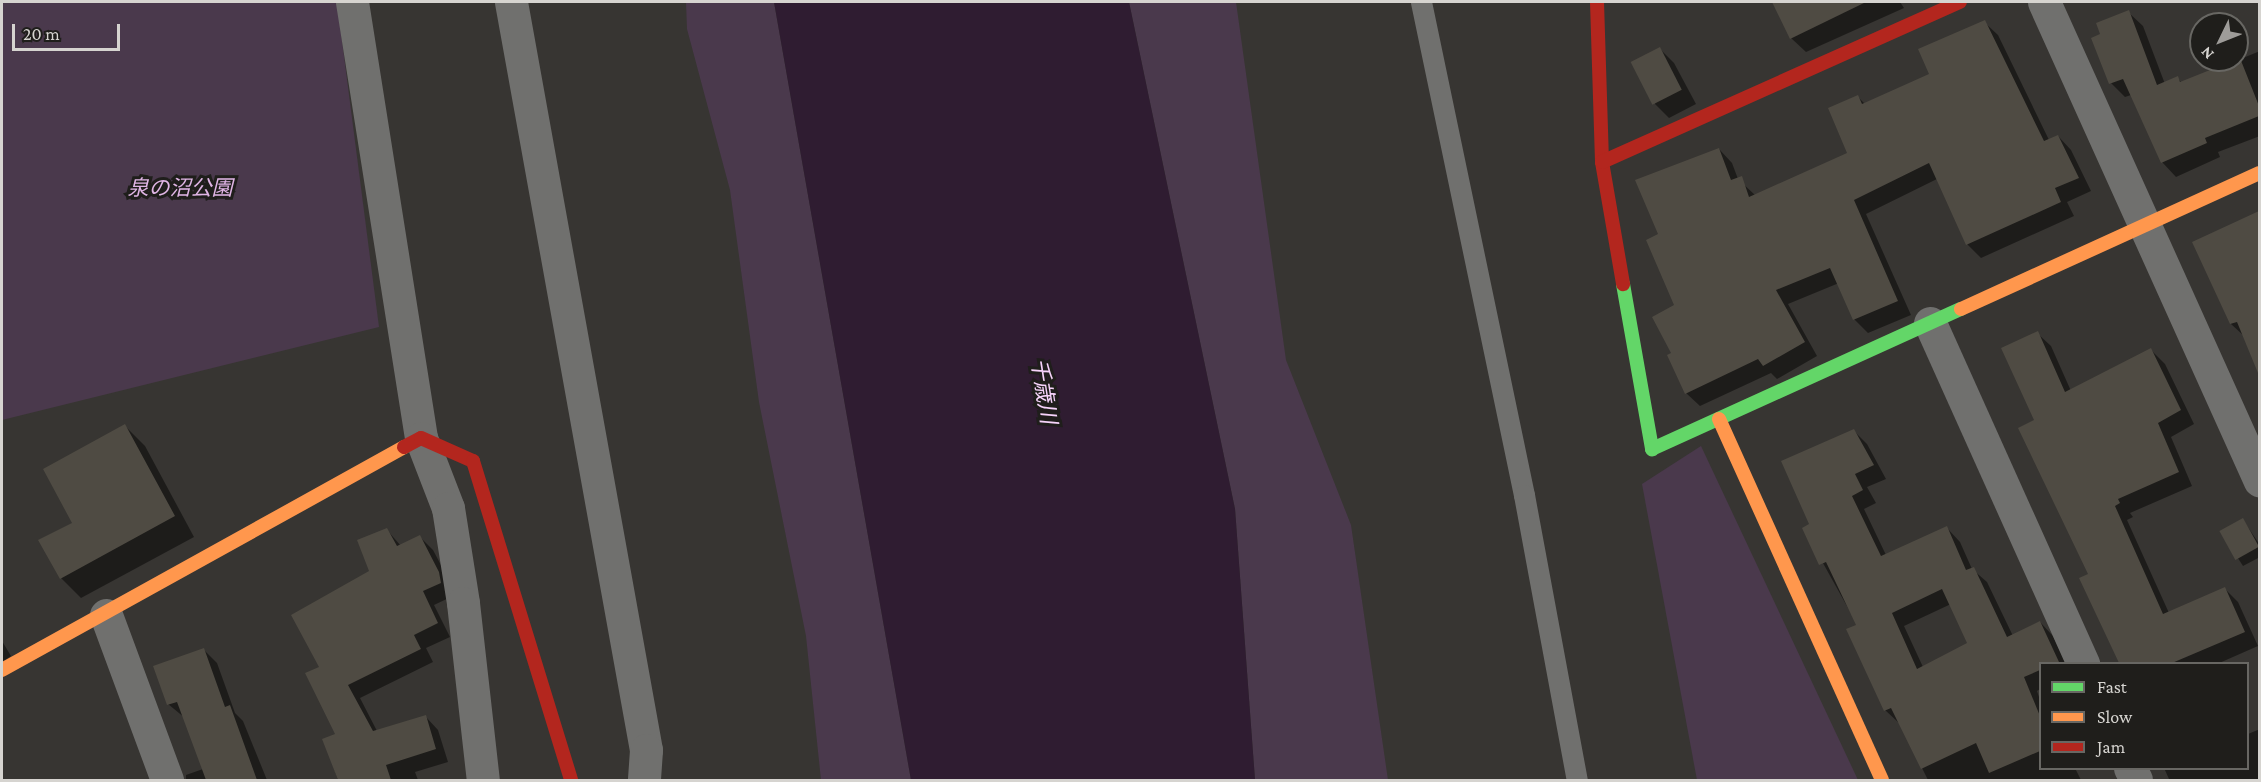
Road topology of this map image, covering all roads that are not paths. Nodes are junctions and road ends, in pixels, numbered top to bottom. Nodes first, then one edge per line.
1 (352, 2) edge
2 (511, 2) edge
3 (1421, 2) edge
4 (1597, 2) edge
5 (1960, 2) edge
6 (2044, 2) edge
7 (1602, 162) junction
8 (2259, 173) edge
9 (2144, 225) junction
10 (1930, 323) junction
11 (1719, 419) junction
12 (421, 438) junction
13 (2259, 481) edge
14 (106, 615) junction
15 (2083, 662) edge
16 (2, 670) edge
17 (167, 780) edge
18 (483, 780) edge
19 (571, 780) edge
20 (644, 780) edge
21 (1577, 780) edge
22 (1882, 780) edge

1 - 12 street
2 - 20 street
3 - 21 lane
4 - 7 street
5 - 7 street
6 - 9 street
7 - 11 street
8 - 9 street
9 - 10 street
9 - 13 street
10 - 11 street
10 - 15 street
11 - 22 street
12 - 14 street
12 - 18 street
12 - 19 street
14 - 16 street
14 - 17 street

